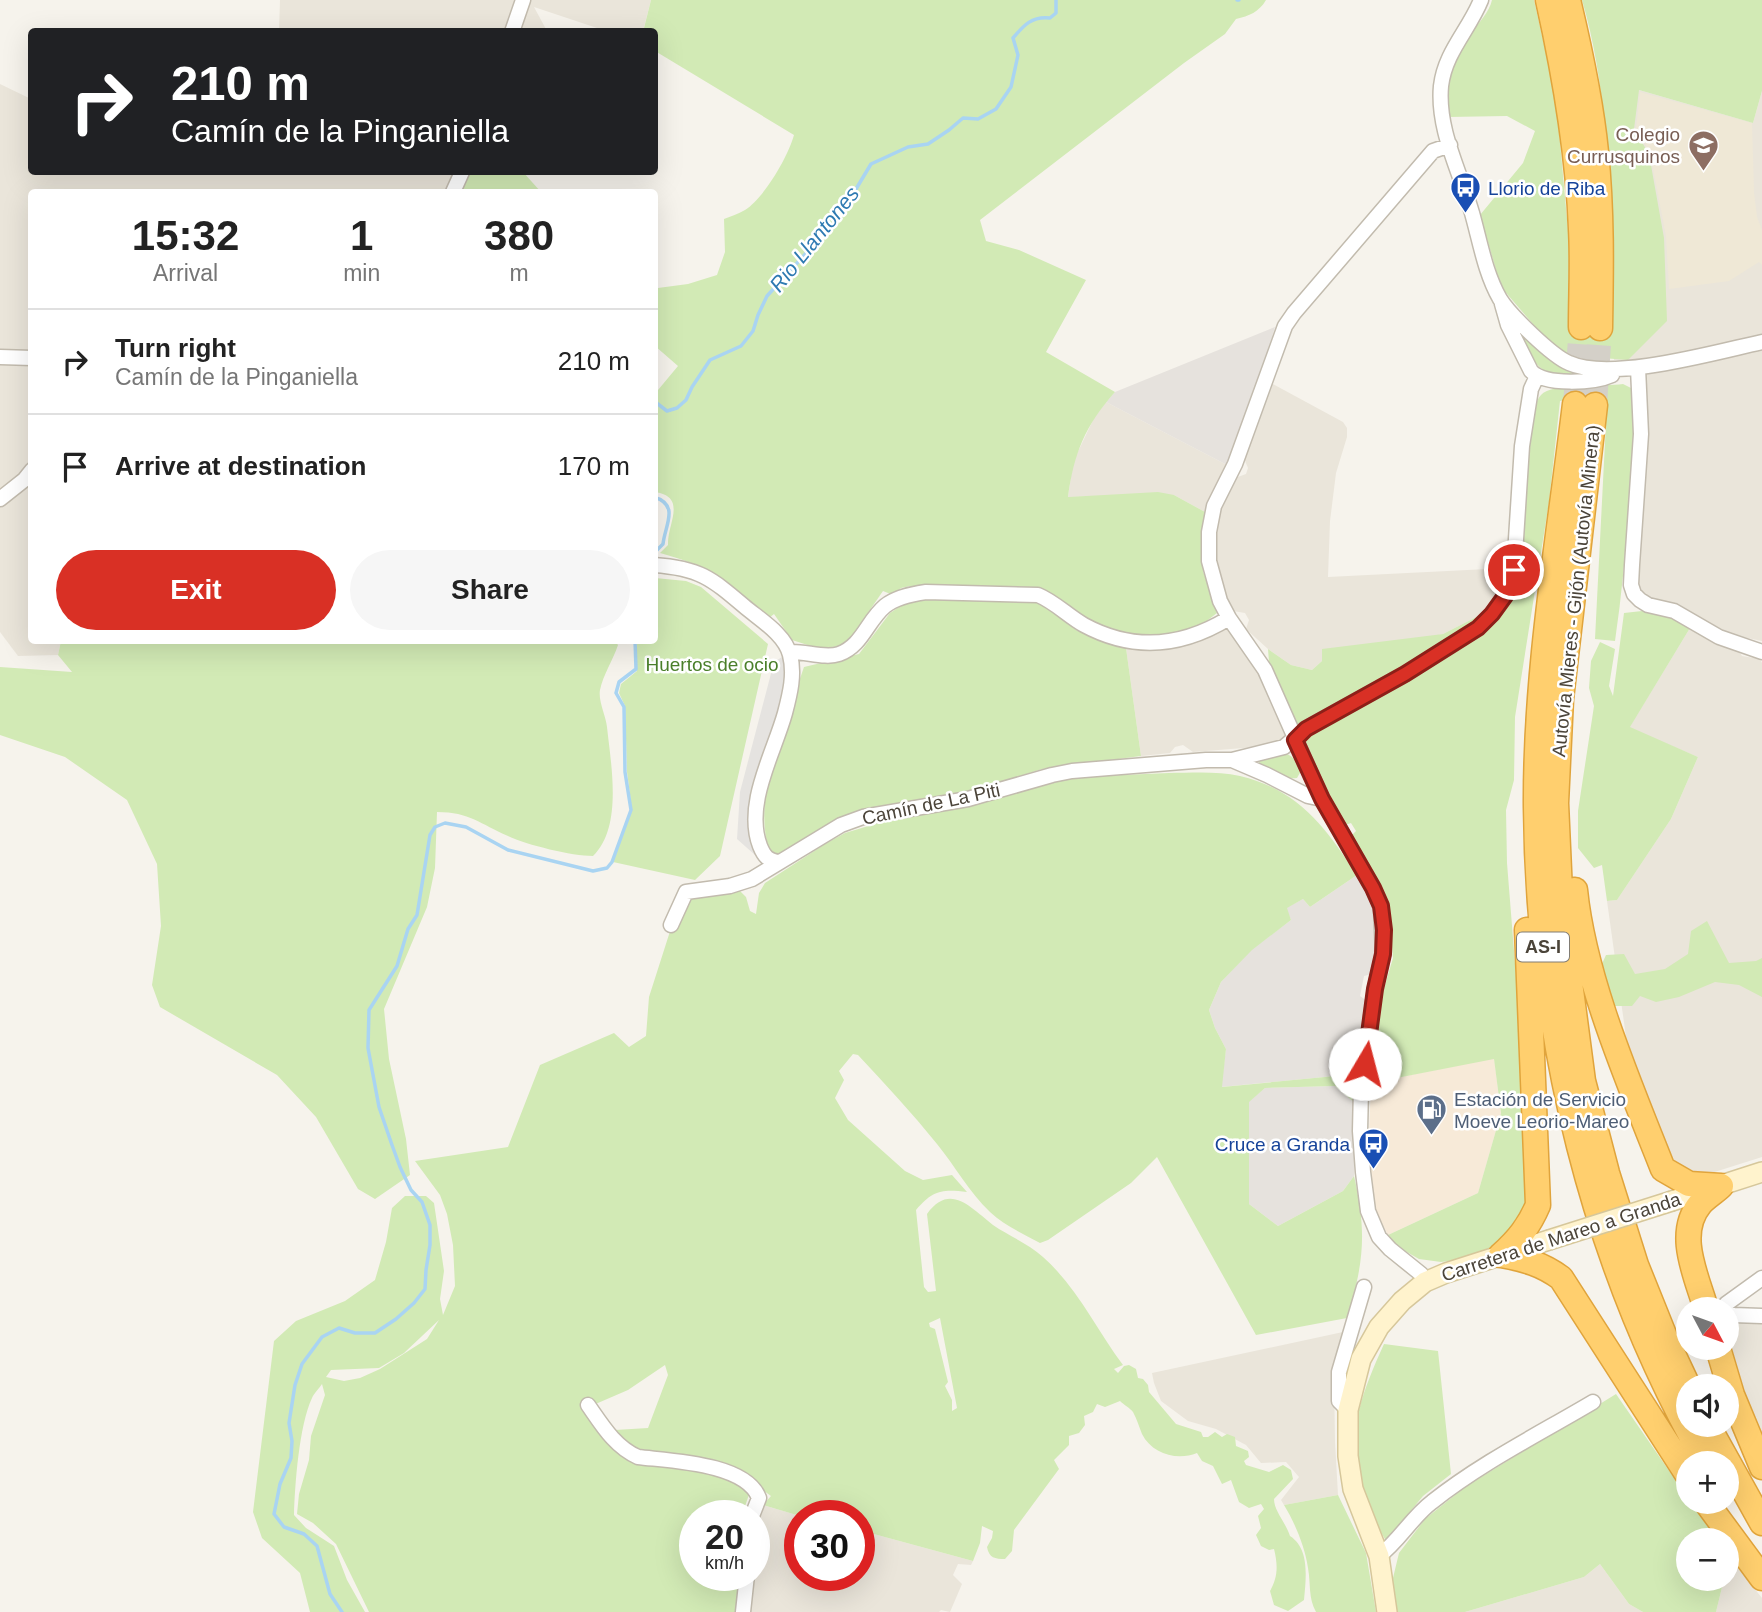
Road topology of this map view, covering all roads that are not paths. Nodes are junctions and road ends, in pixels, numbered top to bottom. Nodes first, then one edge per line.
1 (523, 0) edge
2 (1481, 0) edge
3 (1548, 0) edge
4 (1568, 0) edge
5 (513, 28) edge
6 (1450, 145) junction
7 (1500, 299) junction
8 (1762, 342) edge
9 (0, 357) edge
10 (28, 358) edge
11 (1632, 368) junction
12 (1537, 376) junction
13 (1585, 404) tunnel mouth
14 (28, 474) edge
15 (0, 499) edge
16 (658, 565) edge
17 (1229, 618) junction
18 (790, 652) junction
19 (1762, 652) edge
20 (1551, 698) junction
21 (1295, 740) junction
22 (1232, 760) junction
23 (1322, 799) junction
24 (779, 862) junction
25 (668, 918) dead end
26 (1663, 1169) junction
27 (1762, 1172) edge
28 (1721, 1186) junction
29 (1672, 1201) junction
30 (1538, 1205) junction
31 (1549, 1240) junction
32 (1688, 1246) junction
33 (1501, 1255) junction
34 (1561, 1278) junction
35 (1762, 1278) edge
36 (1425, 1282) junction
37 (1364, 1287) dead end
38 (1703, 1297) edge
39 (1736, 1297) edge
40 (1740, 1315) edge
41 (1762, 1316) edge
42 (1721, 1360) edge
43 (1682, 1374) edge
44 (1593, 1402) dead end
45 (587, 1405) dead end
46 (1348, 1410) junction
47 (1714, 1437) edge
48 (1699, 1451) edge
49 (1676, 1457) edge
50 (1762, 1467) edge
51 (758, 1500) edge
52 (1715, 1514) edge
53 (1735, 1514) edge
54 (1762, 1522) edge
55 (1379, 1556) junction
56 (1762, 1557) edge
57 (1762, 1578) edge
58 (745, 1591) edge
59 (743, 1612) edge
60 (1387, 1612) edge

1 - 5 street
2 - 6 street
3 - 4 highway
6 - 7 street
6 - 17 street
7 - 11 street
7 - 12 street
8 - 11 street
9 - 10 street
11 - 12 street
11 - 19 street
12 - 21 street, Camín de La Piti
13 - 20 highway, Autovía Mieres - Gijón (Autovía Minera) / AS-I
14 - 15 street
16 - 18 street
17 - 18 street
17 - 21 street
18 - 24 street
20 - 26 highway
20 - 30 highway
20 - 43 highway, Autovía Mieres - Gijón (Autovía Minera) / AS-I
20 - 48 highway, Autovía Mieres - Gijón (Autovía Minera) / AS-I
21 - 22 street, Camín de La Piti
21 - 23 street
22 - 23 street, Camín de La Piti
22 - 24 street, Camín de La Piti
23 - 36 street
24 - 25 street, Camín de La Piti
26 - 28 highway
26 - 29 highway
27 - 28 street, Carretera de Mareo a Granda
28 - 29 street, Carretera de Mareo a Granda
28 - 32 highway
29 - 31 street, Carretera de Mareo a Granda, bridge
29 - 32 highway
30 - 31 highway
30 - 33 highway
31 - 33 street, Carretera de Mareo a Granda
31 - 34 highway
32 - 38 highway
33 - 34 highway
33 - 36 street, Carretera de Mareo a Granda
34 - 49 highway
35 - 39 street
36 - 46 street, Carretera de Mareo a Granda
37 - 46 street
40 - 41 street
42 - 50 highway
44 - 55 street
45 - 51 street
46 - 55 street, Carretera de Mareo a Granda
47 - 54 highway
52 - 57 highway
53 - 56 highway
55 - 60 street, Carretera de Mareo a Granda
58 - 59 street

